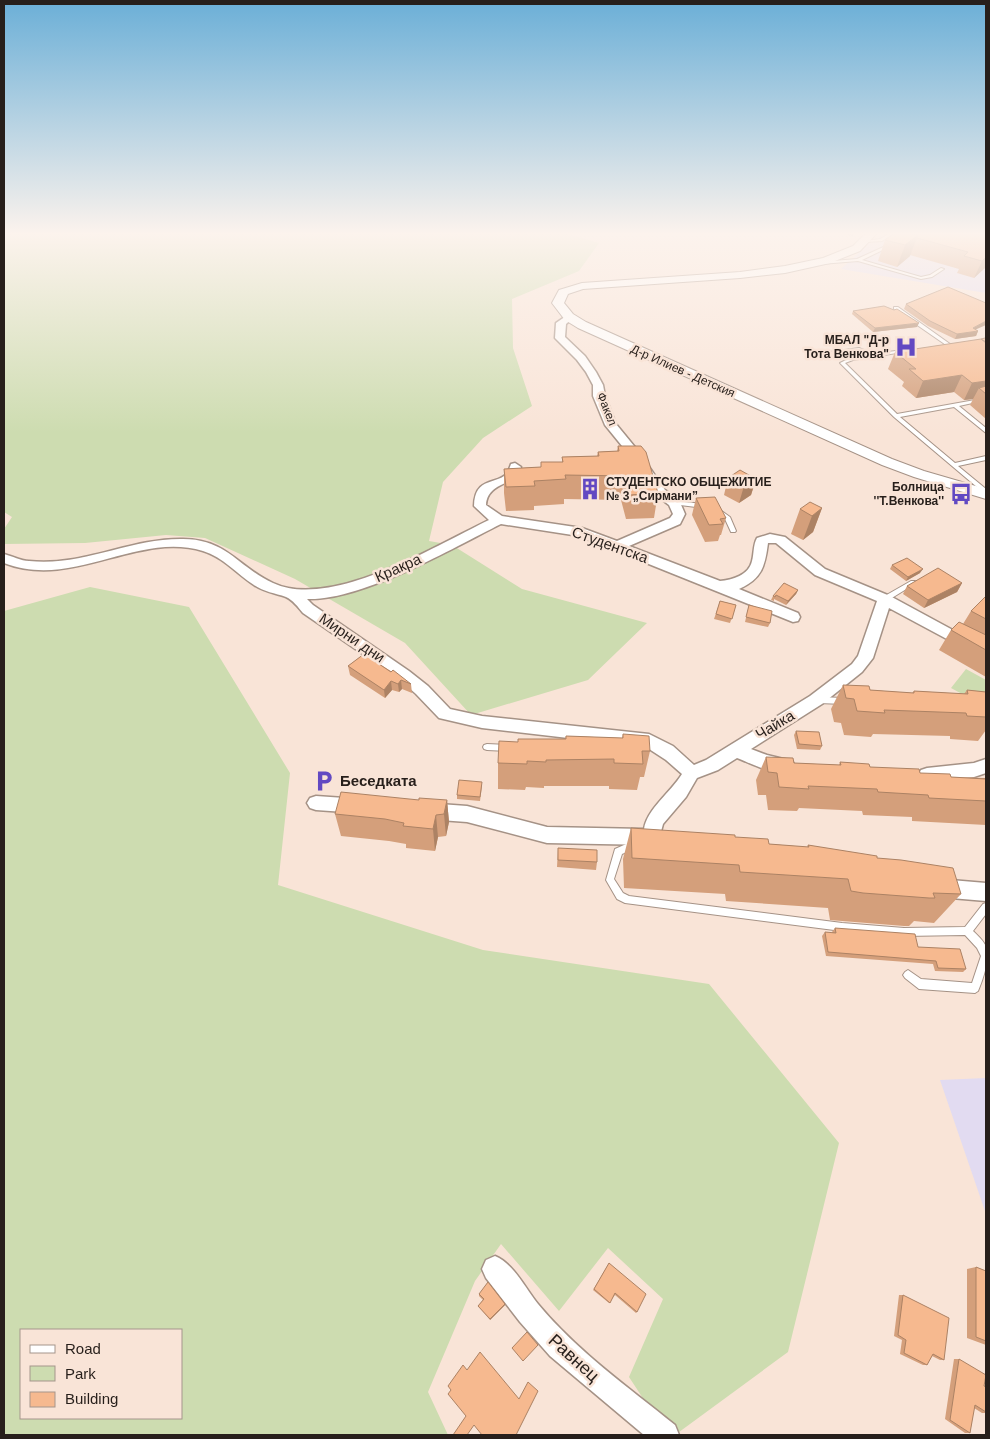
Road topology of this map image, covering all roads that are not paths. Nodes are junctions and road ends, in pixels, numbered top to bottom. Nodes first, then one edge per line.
1 (559, 299) edge
2 (896, 308) edge
3 (568, 317) junction
4 (957, 342) edge
5 (948, 344) junction
6 (939, 345) edge
7 (910, 350) edge
8 (830, 353) dead end
9 (872, 356) junction
10 (986, 399) edge
11 (955, 405) junction
12 (896, 416) junction
13 (986, 431) edge
14 (986, 458) edge
15 (955, 465) junction
16 (515, 467) edge
17 (986, 493) edge
18 (674, 503) junction
19 (499, 520) junction
20 (733, 531) dead end
21 (616, 546) junction
22 (4, 558) edge
23 (923, 577) edge
24 (717, 586) junction
25 (292, 594) junction
26 (885, 600) junction
27 (793, 617) dead end
28 (986, 654) edge
29 (816, 700) junction
30 (855, 702) edge
31 (639, 740) junction
32 (602, 744) edge
33 (487, 747) dead end
34 (521, 749) edge
35 (735, 750) junction
36 (986, 766) edge
37 (801, 768) edge
38 (691, 773) junction
39 (913, 775) edge
40 (316, 803) dead end
41 (373, 807) edge
42 (410, 810) edge
43 (652, 837) junction
44 (670, 841) edge
45 (924, 886) edge
46 (986, 892) edge
47 (986, 908) edge
48 (967, 931) junction
49 (986, 957) edge
50 (908, 975) dead end
51 (495, 1269) dead end
52 (665, 1435) edge

1 - 3 street
2 - 5 lane
3 - 17 street, Д-р Илиев - Детския
3 - 18 street, Факел
4 - 5 lane
5 - 6 lane
7 - 9 lane
8 - 9 lane
9 - 12 lane
10 - 11 lane
11 - 12 lane
11 - 13 lane
12 - 15 lane
14 - 15 lane
15 - 17 lane
16 - 19 street
18 - 20 lane
18 - 21 street
19 - 21 street, Студентска
19 - 25 street, Кракра
21 - 24 street, Студентска
22 - 25 street, Мирни дни
23 - 26 lane
24 - 26 street
24 - 27 street, Студентска
25 - 31 street, Мирни дни
26 - 28 street
26 - 29 street, Чайка
29 - 30 lane
29 - 35 street, Чайка
31 - 32 lane
31 - 38 street, Мирни дни
33 - 34 lane
35 - 37 street
35 - 38 street, Чайка
36 - 39 street
38 - 43 street
40 - 41 street
42 - 43 street
43 - 44 street
43 - 48 lane
45 - 46 street
47 - 48 lane
48 - 49 lane
49 - 50 lane
51 - 52 street, Равнец

